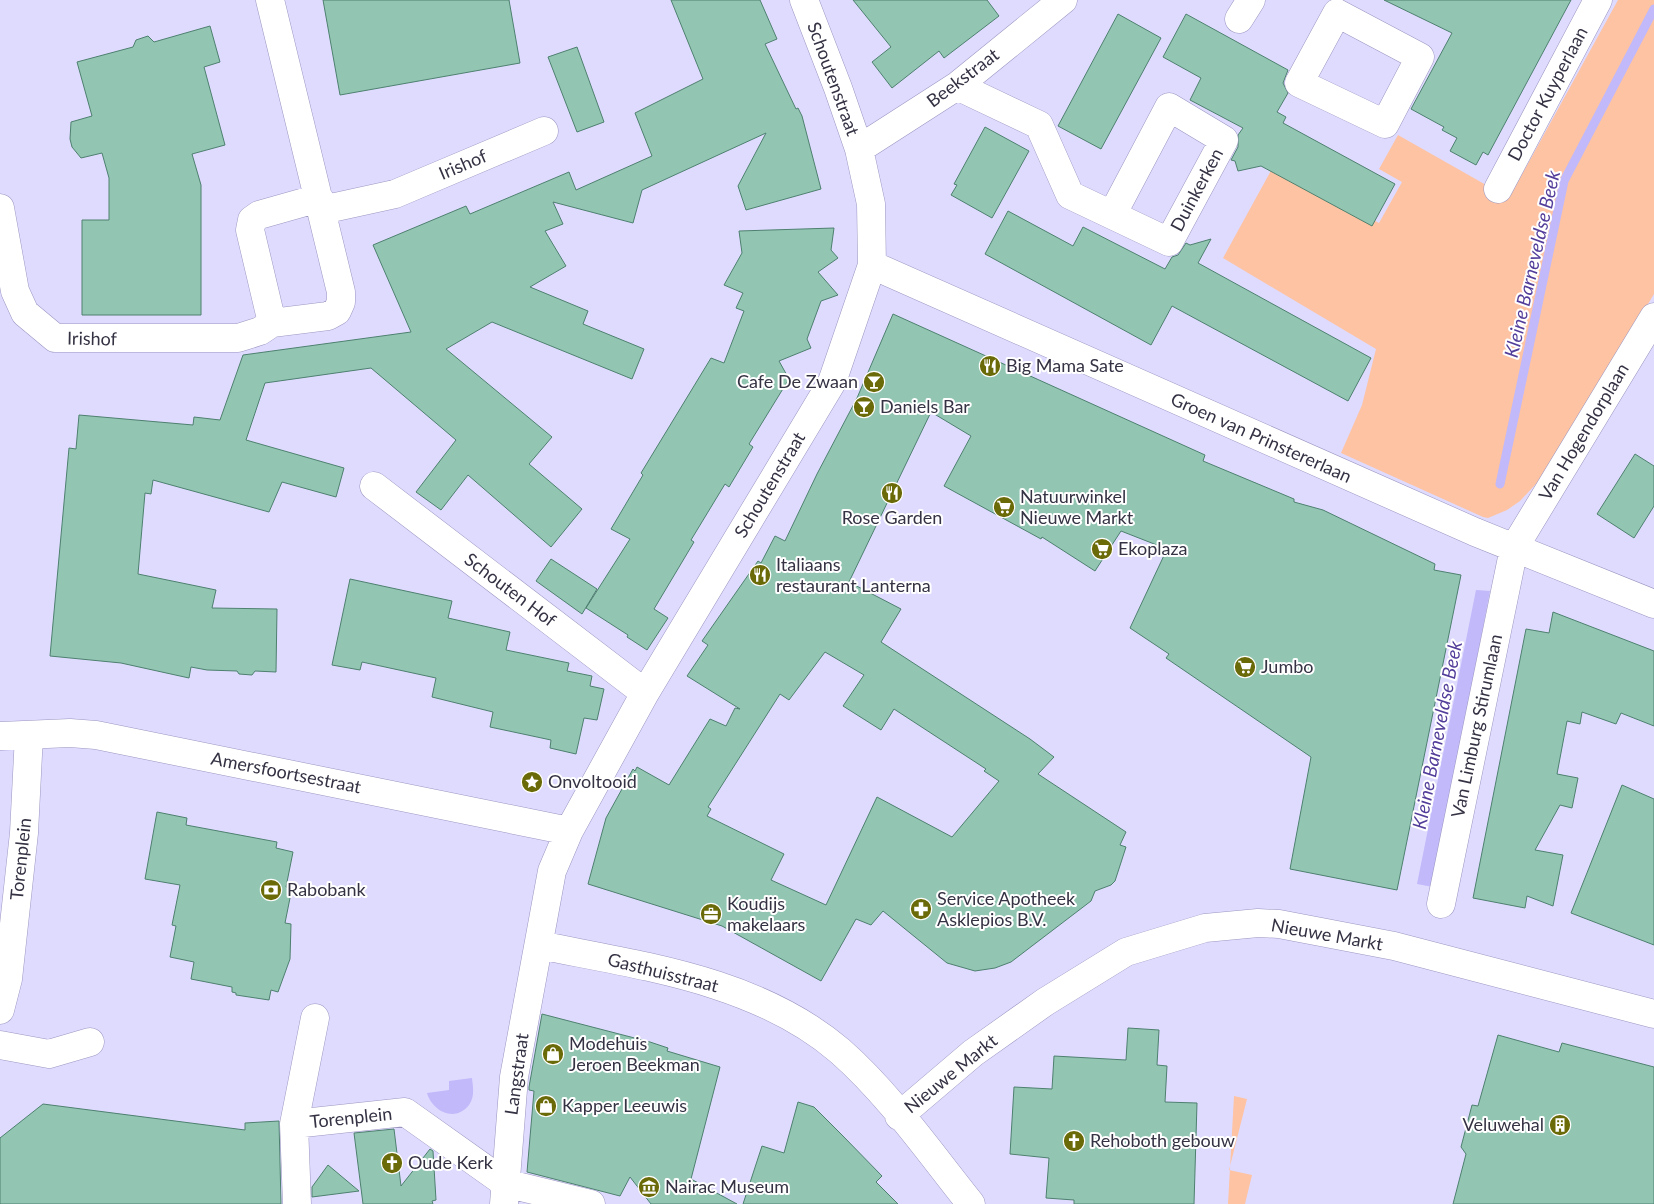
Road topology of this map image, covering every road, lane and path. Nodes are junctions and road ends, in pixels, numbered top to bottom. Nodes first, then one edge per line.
1 (270, 0) edge
2 (804, 0) edge
3 (1063, 0) edge
4 (1598, 0) edge
5 (957, 86) junction
6 (544, 131) dead end
7 (859, 149) junction
8 (1498, 189) dead end
9 (320, 204) junction
10 (0, 208) edge
11 (1112, 215) junction
12 (872, 265) junction
13 (1654, 317) edge
14 (272, 323) junction
15 (374, 486) dead end
16 (1514, 548) junction
17 (1654, 604) edge
18 (645, 693) junction
19 (0, 736) edge
20 (29, 736) junction
21 (569, 831) junction
22 (1441, 904) dead end
23 (539, 945) junction
24 (0, 1010) edge
25 (1654, 1014) edge
26 (315, 1018) dead end
27 (90, 1042) dead end
28 (0, 1046) edge
29 (899, 1116) junction
30 (294, 1124) junction
31 (504, 1194) edge
32 (297, 1204) edge
33 (591, 1204) edge
34 (971, 1204) edge

1 - 9 street, Irishof
2 - 7 street, Schoutenstraat
3 - 5 street, Beekstraat
4 - 8 street, Doctor Kuyperlaan
5 - 7 street, Beekstraat
5 - 11 street, Duinkerken
6 - 9 street, Irishof
7 - 12 street, Schoutenstraat
9 - 14 street, Irishof
9 - 14 street, Irishof
10 - 14 street, Irishof
11 - 11 street, Duinkerken
12 - 16 street, Groen van Prinstererlaan
12 - 18 street, Schoutenstraat
13 - 16 street, Van Hogendorplaan
15 - 18 street, Schouten Hof
16 - 17 street, Groen van Prinstererlaan
16 - 22 street, Van Limburg Stirumlaan
18 - 21 street, Schoutenstraat
19 - 20 street, Amersfoortsestraat
20 - 21 street, Amersfoortsestraat
20 - 24 street, Torenplein
21 - 23 street, Schoutenstraat
23 - 29 street, Gasthuisstraat
23 - 31 street, Langstraat
25 - 29 street, Nieuwe Markt
26 - 30 street, Torenplein
27 - 28 street
29 - 34 street, Gasthuisstraat
30 - 31 street, Torenplein
30 - 32 street, Torenplein
31 - 33 street

